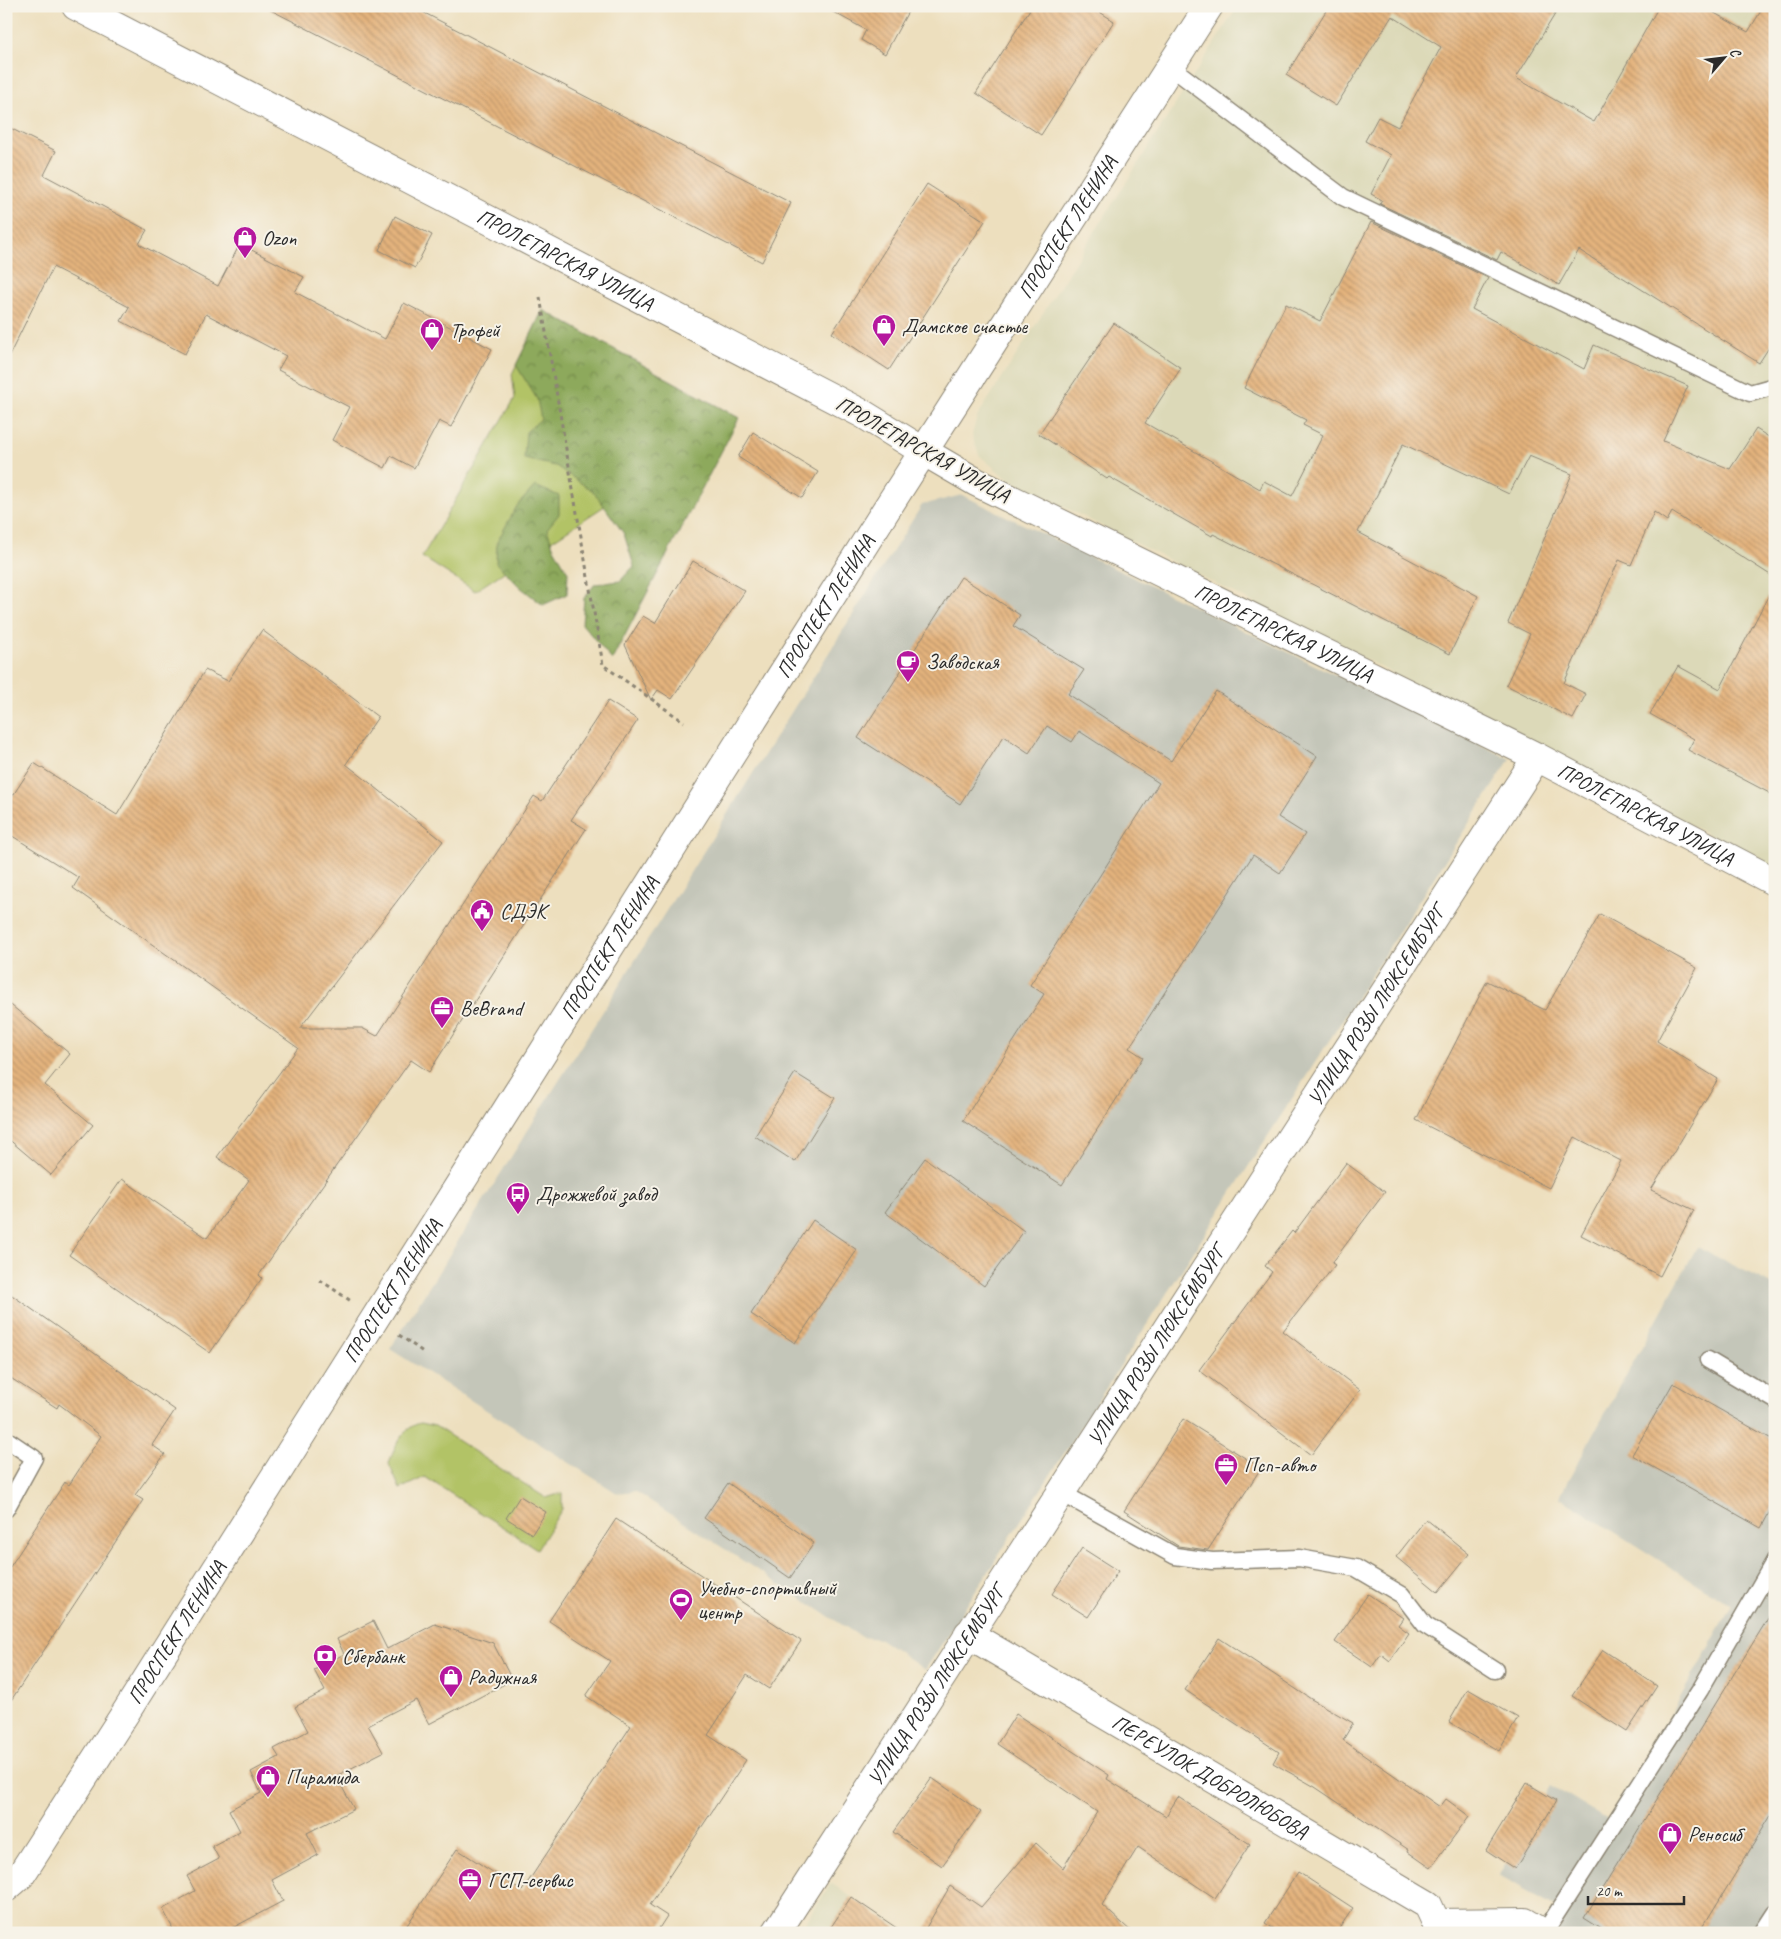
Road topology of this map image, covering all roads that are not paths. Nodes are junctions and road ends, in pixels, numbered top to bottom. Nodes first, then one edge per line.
1 (76, 6) edge
2 (1209, 6) edge
3 (1171, 66) junction
4 (1775, 386) edge
5 (923, 450) junction
6 (1536, 757) junction
7 (1775, 882) edge
8 (1708, 1360) dead end
9 (1775, 1400) edge
10 (6, 1439) edge
11 (1060, 1492) junction
12 (6, 1509) edge
13 (1775, 1560) edge
14 (968, 1634) junction
15 (1495, 1670) dead end
16 (6, 1888) edge
17 (1775, 1913) edge
18 (1438, 1928) edge
19 (776, 1933) edge
20 (1543, 1933) edge
21 (1762, 1933) edge

1 - 5 street, ПРОЛЕТАРСКАЯ УЛИЦА
2 - 3 street, ПРОСПЕКТ ЛЕНИНА
3 - 4 lane
3 - 5 street, ПРОСПЕКТ ЛЕНИНА
5 - 6 street, ПРОЛЕТАРСКАЯ УЛИЦА
5 - 16 street, ПРОСПЕКТ ЛЕНИНА
6 - 7 street, ПРОЛЕТАРСКАЯ УЛИЦА
6 - 11 street, УЛИЦА РОЗЫ ЛЮКСЕМБУРГ
8 - 9 lane
10 - 12 lane
11 - 14 street, УЛИЦА РОЗЫ ЛЮКСЕМБУРГ
11 - 15 lane
13 - 20 lane
14 - 18 street, ПЕРЕУЛОК ДОБРОЛЮБОВА
14 - 19 street, УЛИЦА РОЗЫ ЛЮКСЕМБУРГ
17 - 21 lane
18 - 20 street

